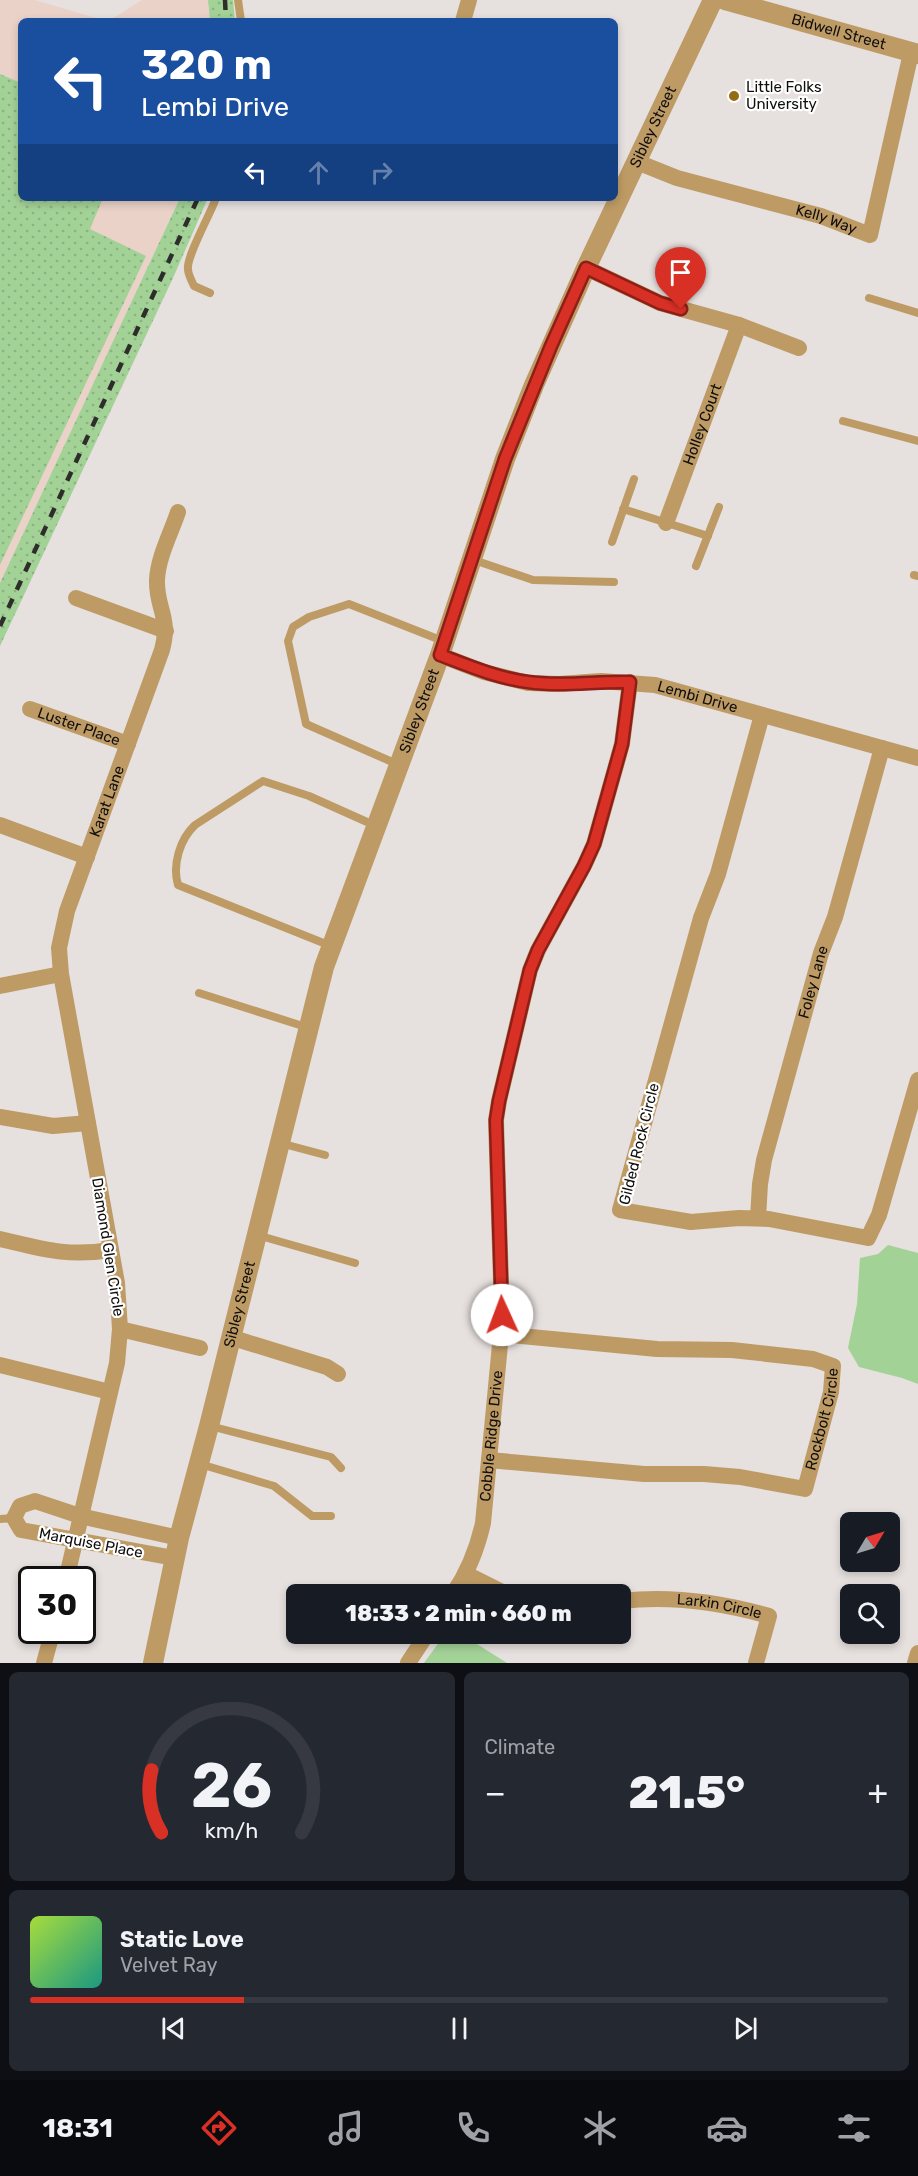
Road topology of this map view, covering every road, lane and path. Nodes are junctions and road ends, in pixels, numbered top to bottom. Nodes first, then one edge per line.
1 (238, 0) edge
2 (469, 0) edge
3 (713, 0) edge
4 (725, 0) edge
5 (241, 18) edge
6 (464, 18) edge
7 (914, 53) edge
8 (637, 162) junction
9 (215, 201) edge
10 (586, 268) junction
11 (210, 293) dead end
12 (869, 298) dead end
13 (918, 313) edge
14 (739, 325) junction
15 (800, 348) dead end
16 (843, 421) dead end
17 (918, 441) edge
18 (634, 479) dead end
19 (719, 507) dead end
20 (624, 510) junction
21 (178, 512) dead end
22 (666, 523) junction
23 (708, 536) junction
24 (612, 542) dead end
25 (471, 559) junction
26 (696, 566) dead end
27 (614, 582) dead end
28 (76, 598) dead end
29 (166, 631) junction
30 (442, 648) junction
31 (630, 682) junction
32 (30, 709) dead end
33 (762, 715) junction
34 (128, 744) junction
35 (882, 748) junction
36 (918, 758) edge
37 (399, 765) junction
38 (0, 825) edge
39 (376, 826) junction
40 (87, 856) junction
41 (332, 946) junction
42 (61, 974) junction
43 (0, 986) edge
44 (200, 993) dead end
45 (309, 1028) junction
46 (918, 1080) edge
47 (0, 1117) edge
48 (88, 1123) junction
49 (280, 1143) junction
50 (325, 1155) dead end
51 (758, 1218) junction
52 (256, 1235) junction
53 (0, 1239) edge
54 (111, 1250) junction
55 (355, 1263) dead end
56 (120, 1329) junction
57 (501, 1335) junction
58 (230, 1336) junction
59 (200, 1348) dead end
60 (0, 1365) edge
61 (338, 1374) dead end
62 (110, 1392) junction
63 (209, 1426) junction
64 (489, 1460) junction
65 (199, 1464) junction
66 (341, 1468) dead end
67 (80, 1516) junction
68 (331, 1516) dead end
69 (7, 1518) edge
70 (179, 1538) junction
71 (76, 1539) junction
72 (174, 1558) junction
73 (69, 1566) edge
74 (466, 1574) junction
75 (460, 1584) edge
76 (486, 1584) edge
77 (631, 1600) edge
78 (49, 1644) edge
79 (420, 1644) edge
80 (918, 1653) edge
81 (44, 1663) edge
82 (153, 1663) edge
83 (408, 1663) edge
84 (756, 1663) edge
85 (915, 1663) edge

1 - 5 lane
2 - 6 street
3 - 8 street, Sibley Street
4 - 7 street, Bidwell Street
7 - 8 street, Kelly Way
8 - 10 street, Sibley Street
9 - 11 lane
10 - 14 street
10 - 25 street, Sibley Street
12 - 13 lane
14 - 15 street
14 - 22 street, Holley Court
16 - 17 lane
18 - 20 lane
19 - 23 lane
20 - 22 lane
20 - 24 lane
21 - 29 street
22 - 23 lane
23 - 26 lane
25 - 27 lane
25 - 30 street, Sibley Street
28 - 29 street
29 - 34 street, Karat Lane
30 - 31 street, Lembi Drive
30 - 37 street, Sibley Street
30 - 37 lane
31 - 33 street, Lembi Drive
31 - 57 street, Cobble Ridge Drive
32 - 34 street, Luster Place
33 - 35 street, Lembi Drive
33 - 51 street, Gilded Rock Circle
34 - 40 street, Karat Lane
35 - 36 street, Lembi Drive
35 - 51 street, Foley Lane
37 - 39 street, Sibley Street
38 - 40 street
39 - 41 street, Sibley Street
39 - 41 lane
40 - 42 street, Karat Lane
41 - 45 street, Sibley Street
42 - 43 street
42 - 48 street, Diamond Glen Circle
44 - 45 lane
45 - 49 street, Sibley Street
46 - 51 street, Gilded Rock Circle
47 - 48 street
48 - 54 street, Diamond Glen Circle
49 - 50 lane
49 - 52 street, Sibley Street
52 - 55 lane
52 - 58 street, Sibley Street
53 - 54 street
54 - 56 street, Diamond Glen Circle
56 - 59 street
56 - 62 street, Diamond Glen Circle
57 - 64 street, Cobble Ridge Drive
57 - 64 street, Rockbolt Circle
58 - 61 street
58 - 63 street, Sibley Street
60 - 62 street
62 - 67 street, Diamond Glen Circle
63 - 65 street, Sibley Street
63 - 66 lane
64 - 74 street, Cobble Ridge Drive
65 - 68 lane
65 - 70 street, Sibley Street
67 - 69 street, Marquise Place
67 - 70 street, Marquise Place
67 - 71 street, Diamond Glen Circle
69 - 71 street, Marquise Place
70 - 72 street, Sibley Street
71 - 72 street, Marquise Place
71 - 73 street, Diamond Glen Circle
72 - 82 street, Sibley Street
74 - 75 street, Cobble Ridge Drive
74 - 76 street
77 - 84 street, Larkin Circle
78 - 81 street
79 - 83 street
80 - 85 street

